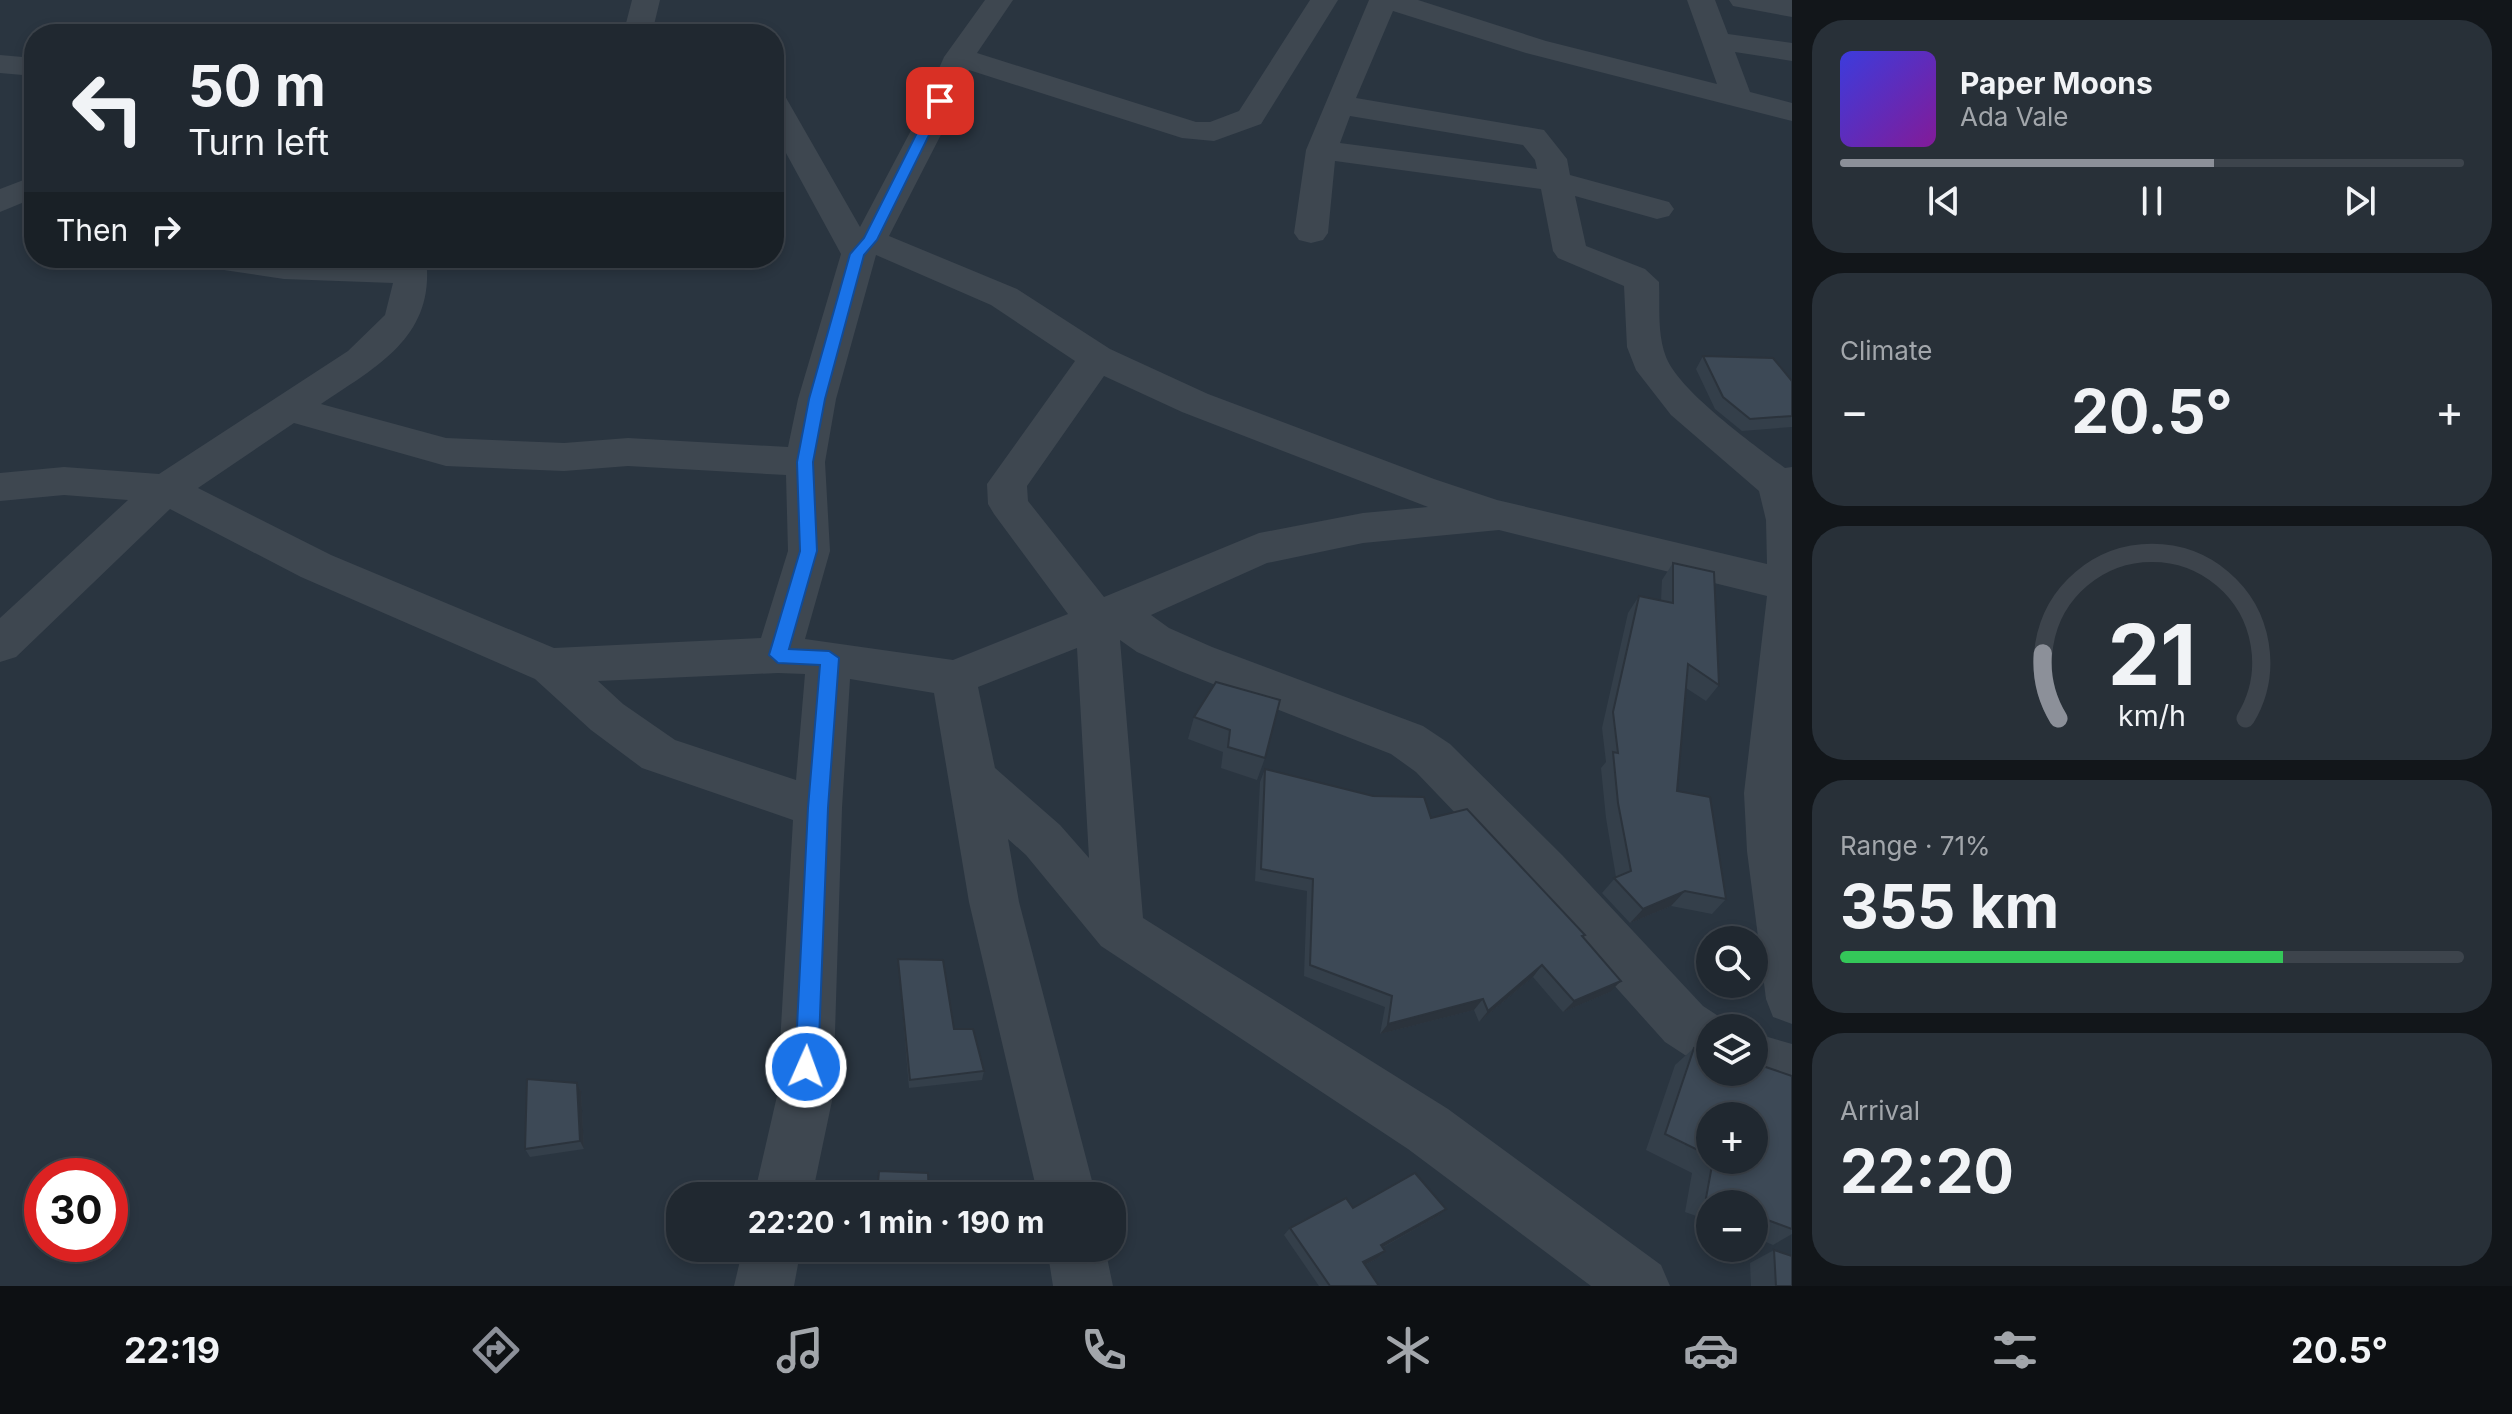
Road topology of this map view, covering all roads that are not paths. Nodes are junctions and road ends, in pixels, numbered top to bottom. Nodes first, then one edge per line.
1 (646, 0) edge
2 (999, 0) edge
3 (1324, 0) edge
4 (1386, 0) edge
5 (1701, 0) edge
6 (1743, 0) edge
7 (1792, 8) edge
8 (640, 24) edge
9 (1717, 41) junction
10 (1792, 52) edge
11 (959, 57) junction
12 (0, 64) edge
13 (24, 66) edge
14 (1737, 97) junction
15 (1340, 105) junction
16 (1792, 112) edge
17 (784, 119) edge
18 (1322, 150) junction
19 (1557, 181) junction
20 (24, 191) edge
21 (0, 202) edge
22 (1657, 209) dead end
23 (0, 216) edge
24 (24, 221) edge
25 (1311, 233) dead end
26 (864, 247) junction
27 (275, 268) edge
28 (358, 268) edge
29 (410, 268) edge
30 (1097, 358) junction
31 (286, 407) junction
32 (805, 462) junction
33 (1785, 483) edge
34 (0, 487) edge
35 (166, 489) junction
36 (1499, 515) junction
37 (1790, 586) edge
38 (1105, 615) junction
39 (0, 645) edge
40 (778, 655) junction
41 (829, 658) junction
42 (551, 666) junction
43 (954, 678) junction
44 (973, 778) junction
45 (818, 808) junction
46 (1782, 852) edge
47 (1119, 930) junction
48 (1792, 999) edge
49 (1696, 1032) edge
50 (1768, 1063) edge
51 (1792, 1071) edge
52 (786, 1182) edge
53 (1064, 1182) edge
54 (769, 1262) edge
55 (1079, 1262) edge
56 (764, 1286) edge
57 (1083, 1286) edge
58 (1640, 1286) edge

1 - 8 street
2 - 11 street
3 - 11 street
4 - 14 street
4 - 15 street
5 - 9 street
6 - 7 street
9 - 10 street
9 - 14 street
11 - 26 street
12 - 13 street
14 - 16 street
15 - 18 street
15 - 19 street
17 - 26 street
18 - 19 street
18 - 25 street
19 - 22 street
19 - 33 street
20 - 21 street
23 - 24 street
26 - 30 street
26 - 32 street
27 - 28 street
29 - 31 street
30 - 36 street
30 - 38 street
31 - 32 street
31 - 35 street
32 - 40 street
33 - 37 street
34 - 35 street
35 - 39 street
35 - 42 street
36 - 37 street
36 - 38 street
37 - 46 street
38 - 43 street
38 - 47 street
38 - 49 street
40 - 41 street
40 - 42 street
41 - 43 street
41 - 45 street
42 - 45 street
43 - 44 street
44 - 47 street
44 - 53 street
45 - 52 street
46 - 48 street
47 - 58 street
50 - 51 street
54 - 56 street
55 - 57 street

